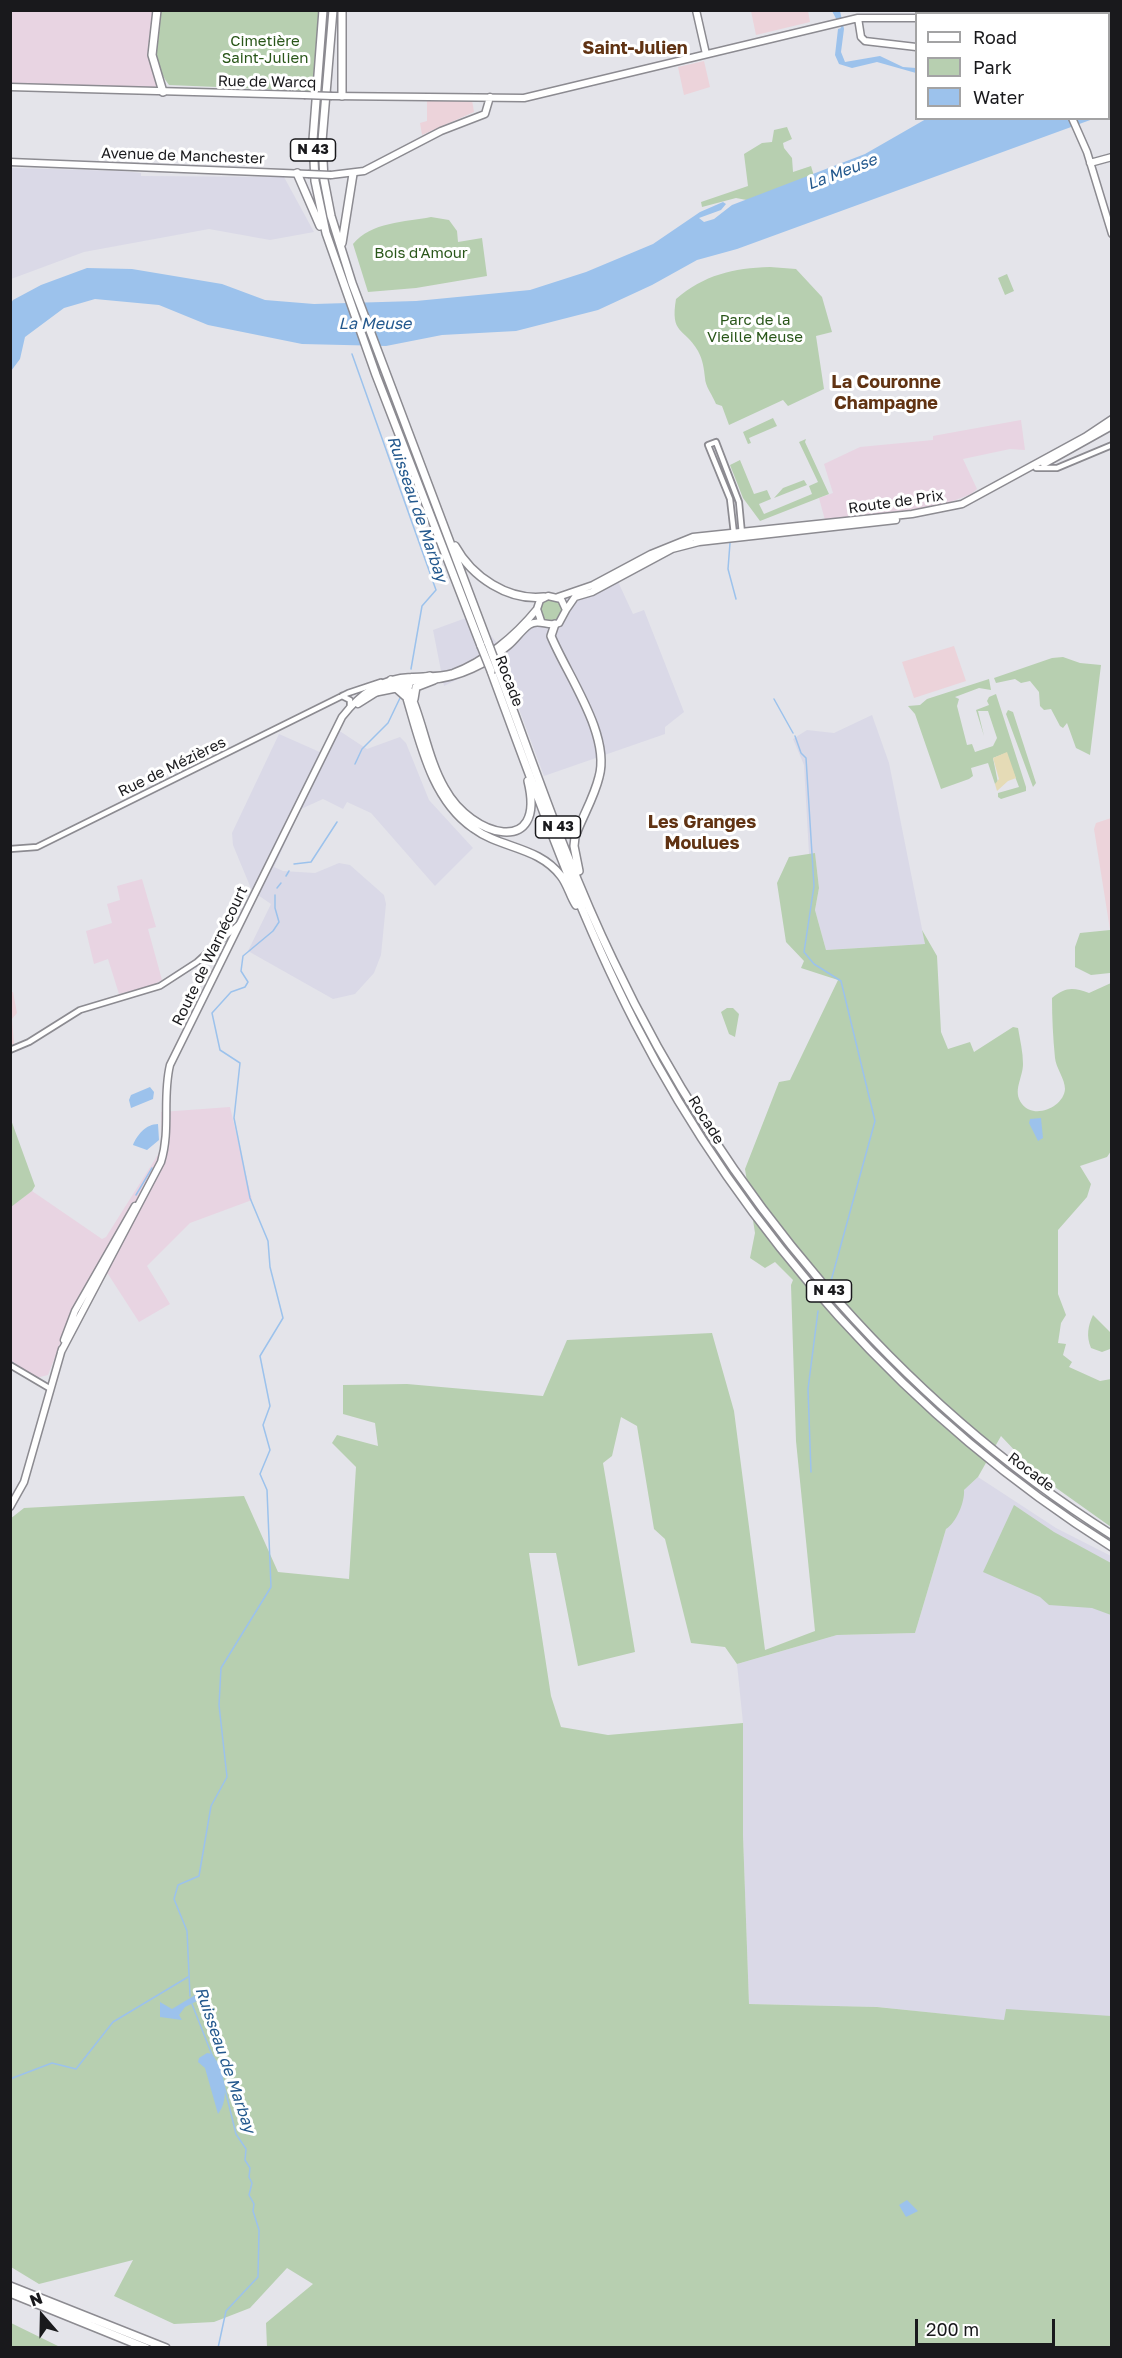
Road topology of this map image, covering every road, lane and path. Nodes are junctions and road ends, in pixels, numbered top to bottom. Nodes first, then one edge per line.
1 (157, 10) edge
2 (323, 10) edge
3 (333, 10) edge
4 (342, 10) edge
5 (696, 10) edge
6 (996, 10) edge
7 (979, 12) edge
8 (858, 18) junction
9 (915, 18) edge
10 (915, 47) edge
11 (706, 54) junction
12 (10, 87) edge
13 (163, 92) junction
14 (342, 96) junction
15 (490, 97) junction
16 (1073, 120) edge
17 (1112, 157) edge
18 (10, 162) edge
19 (1090, 163) junction
20 (297, 173) junction
21 (353, 174) junction
22 (1112, 234) edge
23 (332, 255) junction
24 (346, 266) junction
25 (1112, 420) edge
26 (1112, 426) edge
27 (1112, 445) edge
28 (1035, 467) junction
29 (445, 529) junction
30 (742, 534) junction
31 (734, 535) junction
32 (544, 597) junction
33 (558, 597) junction
34 (537, 609) junction
35 (566, 610) junction
36 (542, 621) junction
37 (555, 624) junction
38 (484, 644) junction
39 (432, 678) junction
40 (389, 680) junction
41 (407, 682) junction
42 (350, 692) junction
43 (376, 692) junction
44 (342, 696) junction
45 (360, 699) junction
46 (412, 704) junction
47 (350, 707) junction
48 (331, 741) junction
49 (519, 746) junction
50 (10, 849) edge
51 (582, 911) junction
52 (241, 922) junction
53 (602, 936) junction
54 (10, 1050) edge
55 (10, 1365) edge
56 (49, 1388) junction
57 (10, 1508) edge
58 (1067, 1516) junction
59 (1112, 1535) edge
60 (1112, 1547) edge
61 (1112, 1552) edge
62 (10, 2286) edge
63 (10, 2293) edge
64 (146, 2348) edge
65 (166, 2348) edge

1 - 13 highway
2 - 23 highway, N 43
3 - 24 highway, N 43
4 - 14 highway
5 - 11 main road
6 - 7 main road
8 - 9 main road, Rue de Warcq
8 - 10 main road
8 - 11 main road, Rue de Warcq
11 - 15 main road, Rue de Warcq
12 - 13 main road, Rue de Warcq
13 - 14 main road, Rue de Warcq, bridge
14 - 15 main road, Rue de Warcq
15 - 21 main road, Avenue de Manchester
16 - 19 main road
17 - 19 main road
18 - 20 main road, Avenue de Manchester
19 - 22 main road
20 - 21 main road, Avenue de Manchester, bridge
20 - 23 highway
21 - 24 highway
23 - 38 highway, Rocade / N 43
24 - 29 highway, N 43
25 - 28 main road, Route de Prix
26 - 28 main road, Route de Prix
27 - 28 street
28 - 30 main road, Route de Prix
29 - 32 highway
29 - 38 highway, N 43
30 - 31 main road, Route de Prix
30 - 31 street
31 - 33 main road, Route de Prix
31 - 35 main road, Route de Prix
32 - 33 main road, Route de Prix
32 - 34 main road
33 - 35 main road
34 - 36 main road
34 - 39 main road
35 - 37 main road, Route de Prix
36 - 37 main road
36 - 39 main road
37 - 53 highway
38 - 49 highway, Rocade / N 43, bridge
38 - 53 highway, N 43, bridge
39 - 41 highway
39 - 46 highway
40 - 41 highway
40 - 42 street, Rue de Mézières
40 - 45 main road, Route de Warnécourt
41 - 43 main road, Route de Warnécourt
41 - 46 highway
42 - 44 street, Rue de Mézières
42 - 45 street
43 - 45 main road, Route de Warnécourt
43 - 46 highway
44 - 45 street
44 - 47 street
44 - 50 street, Rue de Mézières
45 - 47 main road, Route de Warnécourt
45 - 48 main road, Route de Warnécourt
46 - 49 highway
46 - 51 highway
47 - 48 main road, Route de Warnécourt
48 - 52 main road, Route de Warnécourt
49 - 51 highway, Rocade / N 43
51 - 58 highway, Rocade / N 43
52 - 54 street
52 - 56 main road, Route de Warnécourt
53 - 59 highway, N 43
55 - 56 street
56 - 57 main road, Route de Warnécourt
58 - 60 highway, Rocade / N 43
58 - 61 highway
62 - 65 highway
63 - 64 highway

